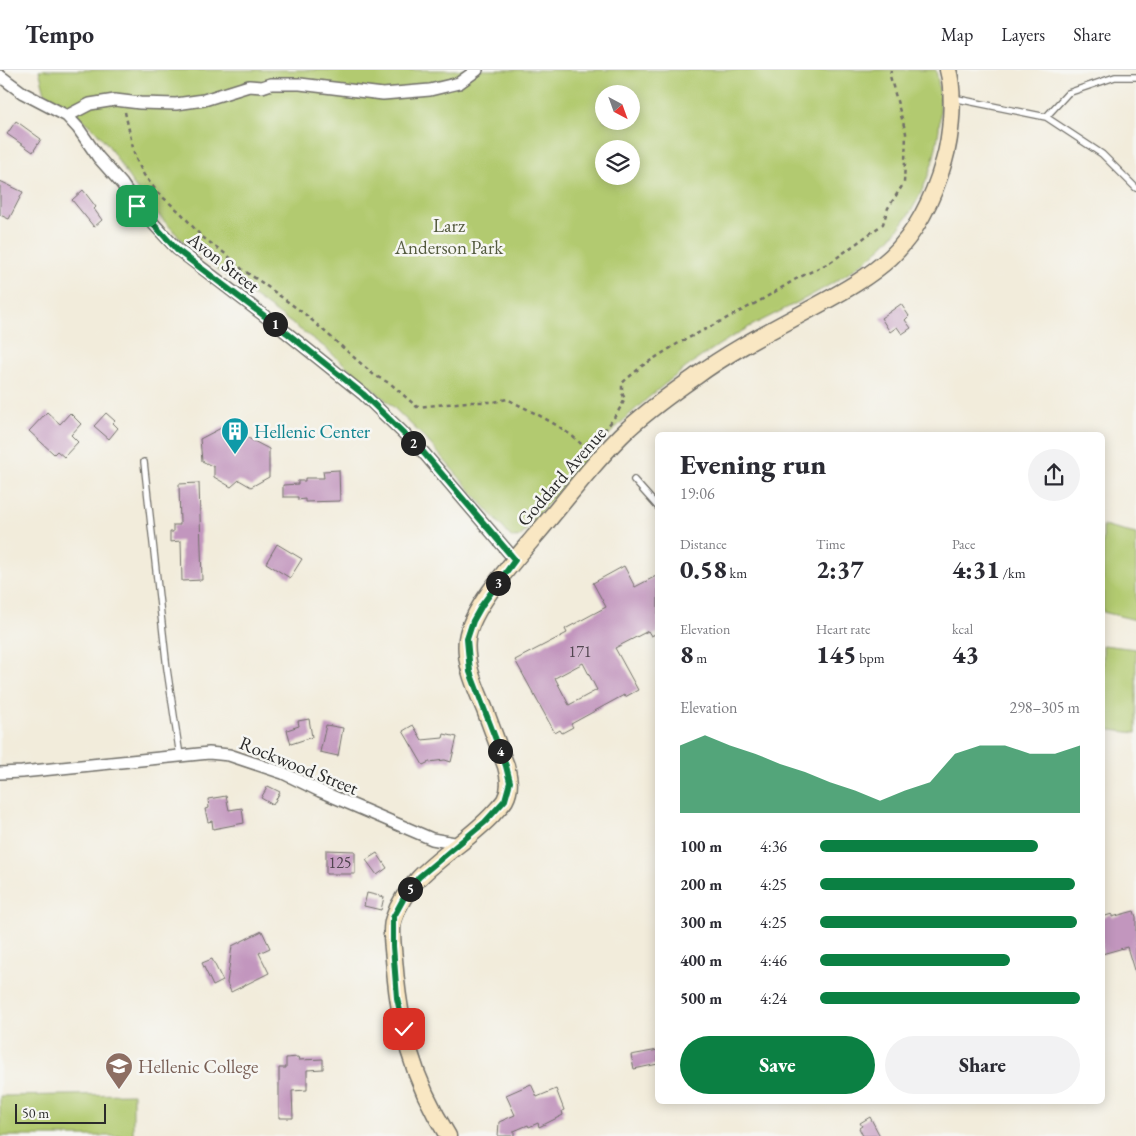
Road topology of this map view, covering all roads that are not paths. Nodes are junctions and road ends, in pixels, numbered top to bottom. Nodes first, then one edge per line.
1 (477, 70) edge
2 (948, 70) edge
3 (0, 76) edge
4 (1136, 77) edge
5 (951, 97) junction
6 (67, 116) junction
7 (1046, 117) junction
8 (1136, 188) edge
9 (144, 462) dead end
10 (634, 480) dead end
11 (655, 504) edge
12 (515, 560) junction
13 (180, 756) junction
14 (0, 773) edge
15 (460, 844) junction
16 (448, 1136) edge

1 - 6 street
2 - 5 main road, Goddard Avenue
3 - 6 street, Avon Street
4 - 7 lane
5 - 7 lane
5 - 12 main road, Goddard Avenue
6 - 12 street, Avon Street
7 - 8 lane
9 - 13 lane
10 - 11 lane
12 - 15 main road, Goddard Avenue
13 - 14 street, Rockwood Street
13 - 15 street, Rockwood Street
15 - 16 main road, Goddard Avenue

